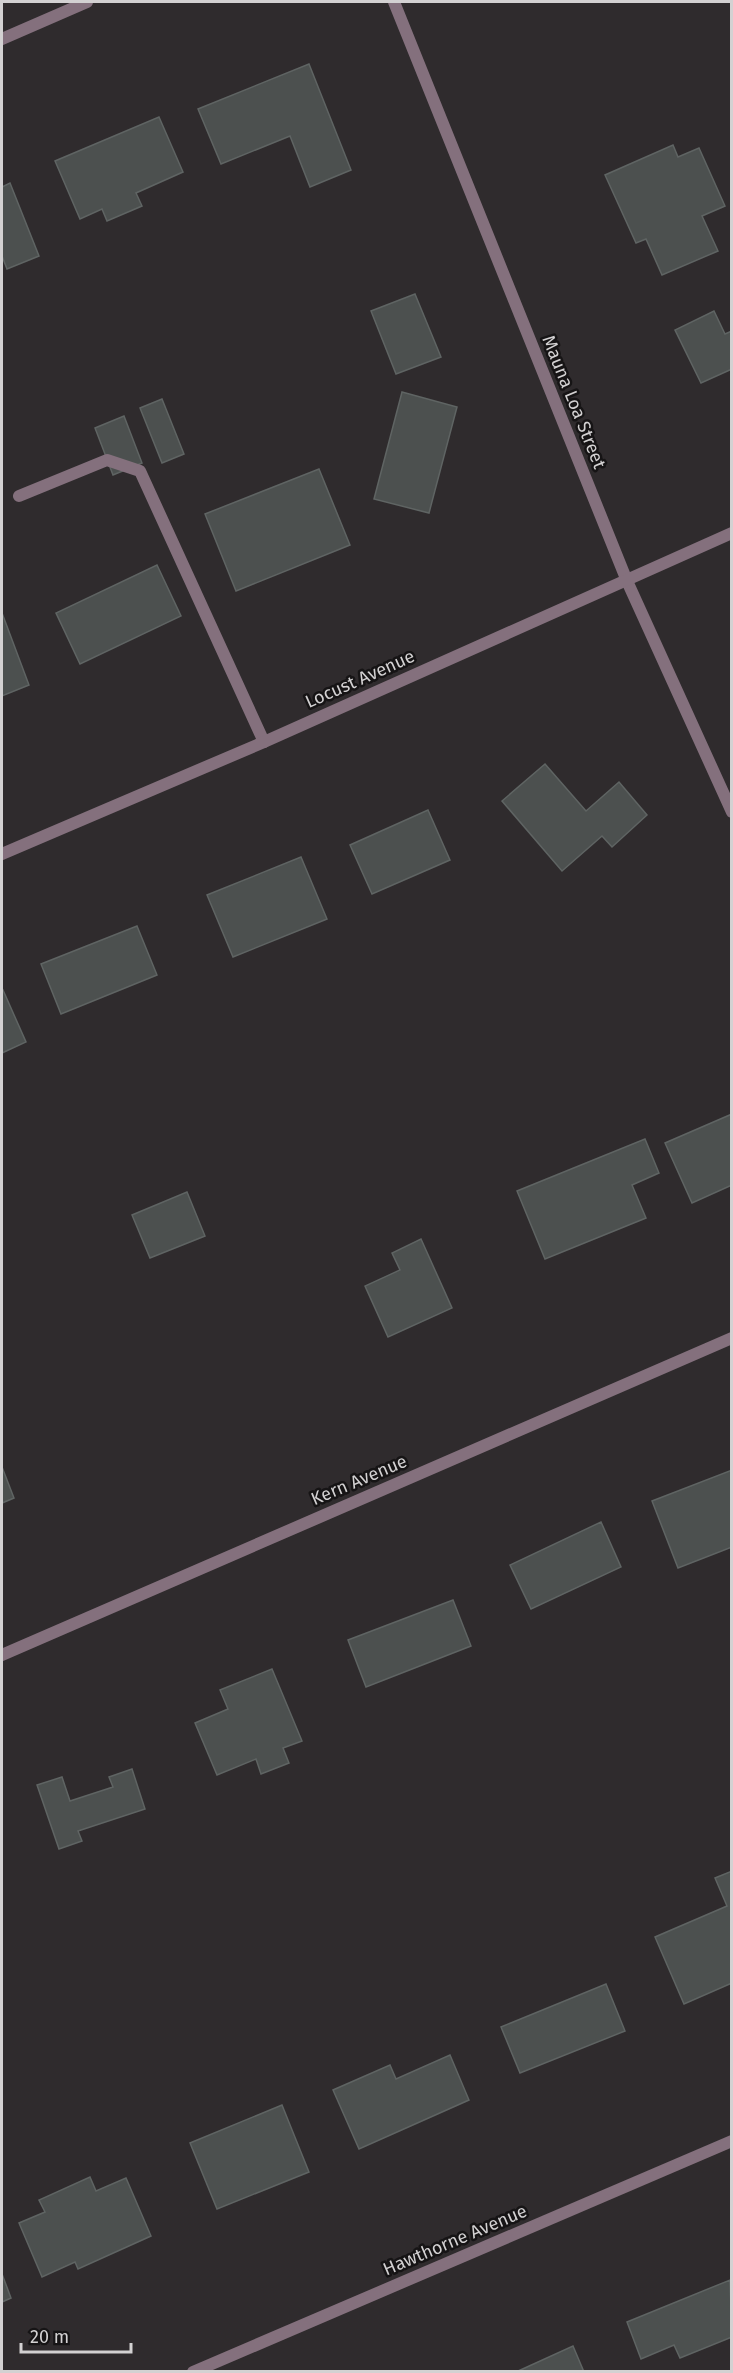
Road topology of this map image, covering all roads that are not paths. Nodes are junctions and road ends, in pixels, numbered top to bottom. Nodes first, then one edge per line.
1 (87, 2) edge
2 (394, 2) edge
3 (2, 39) edge
4 (19, 496) dead end
5 (732, 533) edge
6 (627, 580) junction
7 (264, 742) junction
8 (732, 812) edge
9 (2, 854) edge
10 (732, 1338) edge
11 (2, 1655) edge
12 (732, 2141) edge
13 (193, 2372) edge

1 - 3 street
2 - 6 street, Mauna Loa Street
4 - 7 street
5 - 6 street, Locust Avenue
6 - 7 street, Locust Avenue
6 - 8 street, Mauna Loa Street
7 - 9 street, Locust Avenue
10 - 11 street, Kern Avenue
12 - 13 street, Hawthorne Avenue

